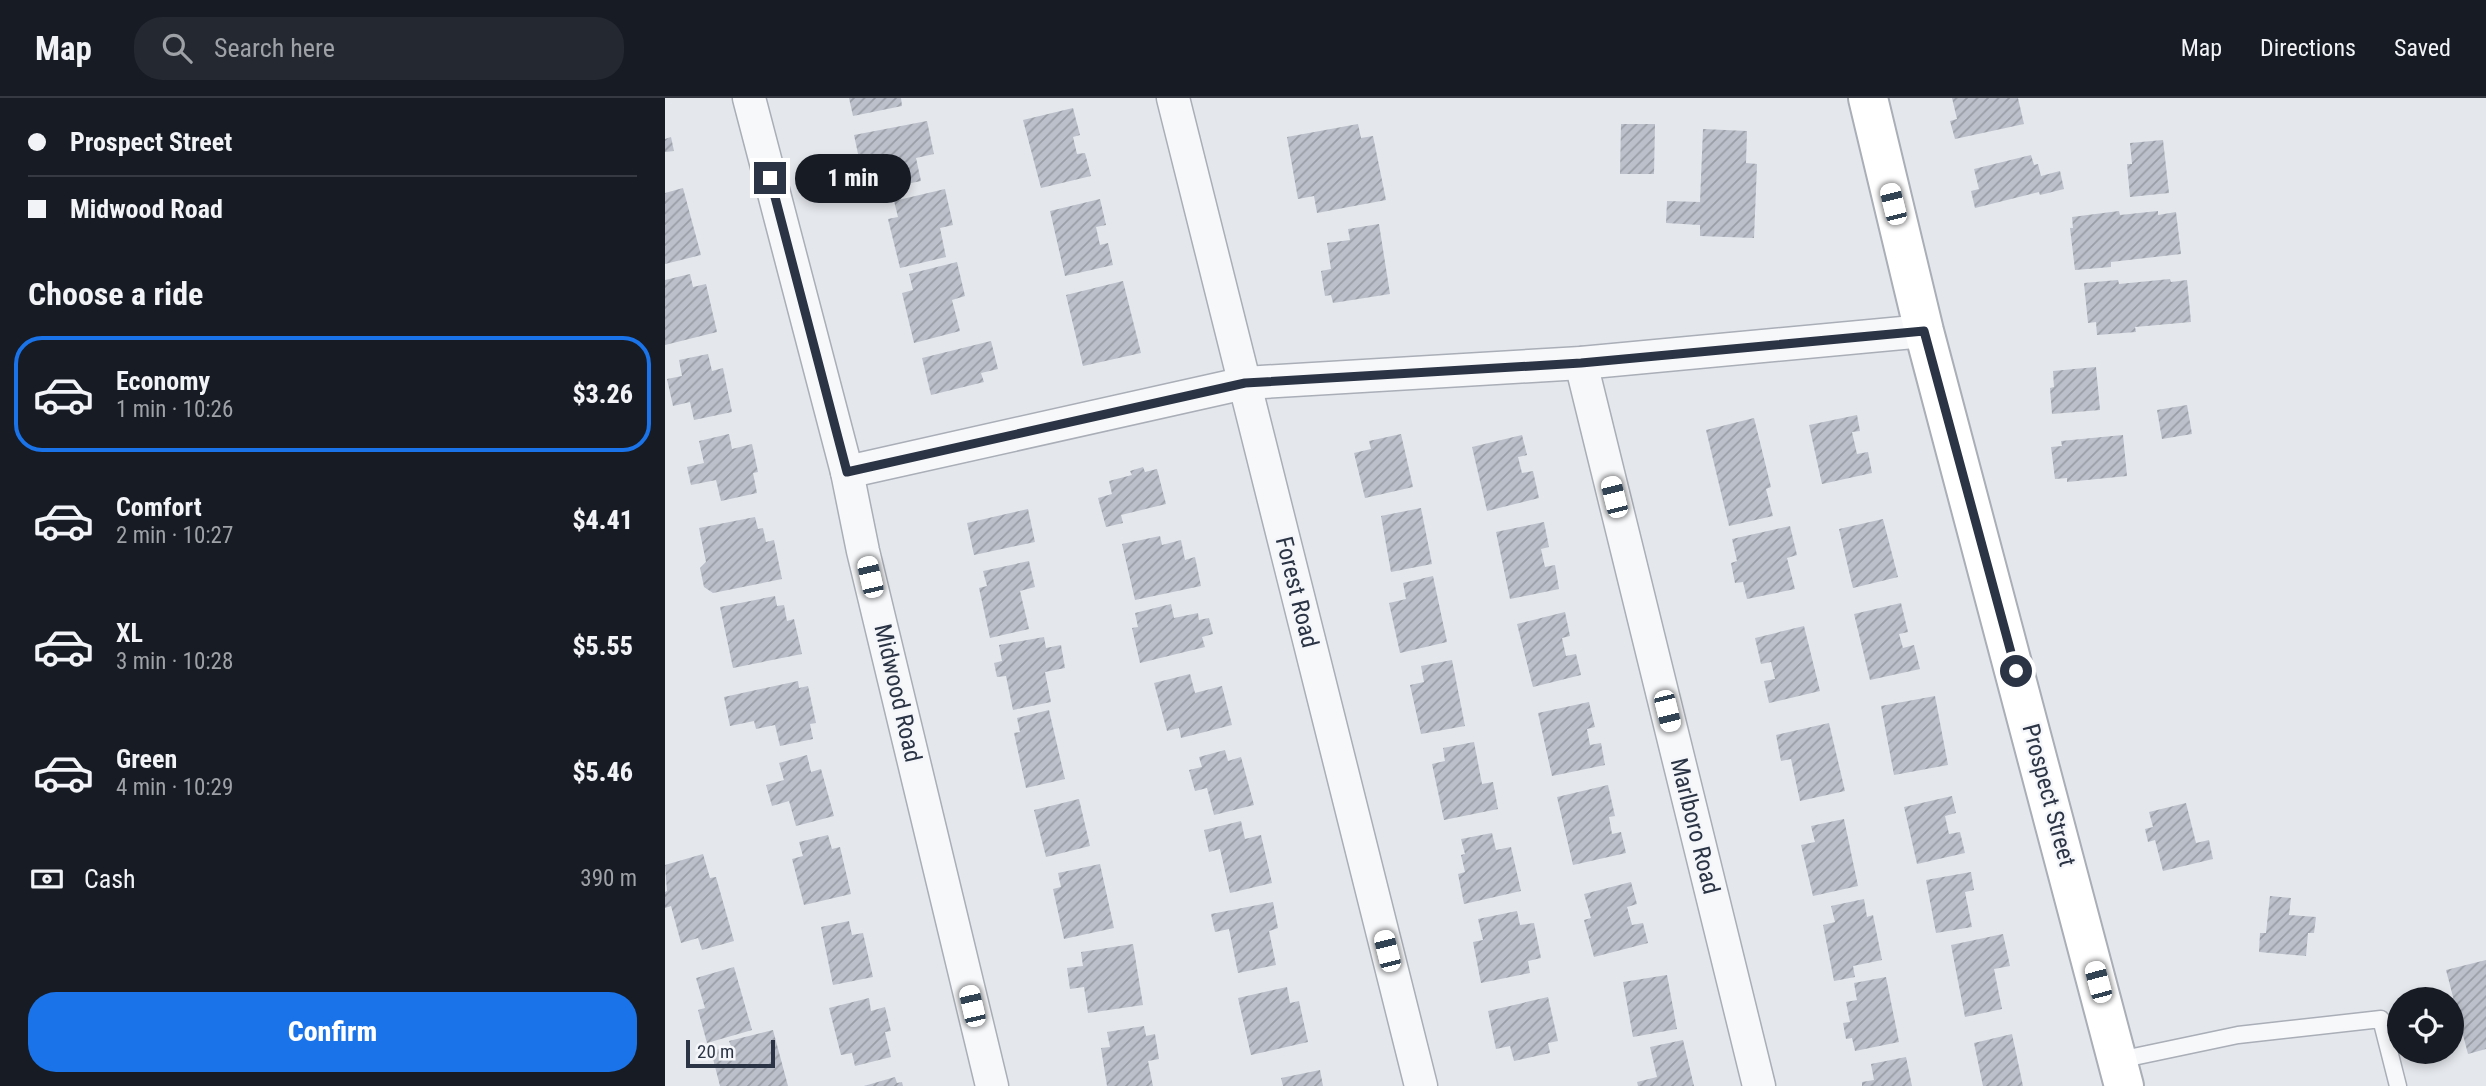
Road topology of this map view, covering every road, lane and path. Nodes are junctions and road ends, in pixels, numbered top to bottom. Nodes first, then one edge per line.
1 (749, 98) edge
2 (1173, 98) edge
3 (1868, 98) edge
4 (1924, 331) junction
5 (1581, 363) junction
6 (1245, 383) junction
7 (847, 472) junction
8 (2122, 1073) edge
9 (992, 1086) edge
10 (1421, 1086) edge
11 (1759, 1086) edge
12 (2398, 1086) edge

1 - 7 street, Midwood Road
2 - 6 street, Forest Road
3 - 4 main road, Prospect Street
4 - 5 street
4 - 8 main road, Prospect Street
5 - 6 street
5 - 11 street, Marlboro Road
6 - 7 street
6 - 10 street, Forest Road
7 - 9 street, Midwood Road
8 - 12 lane

